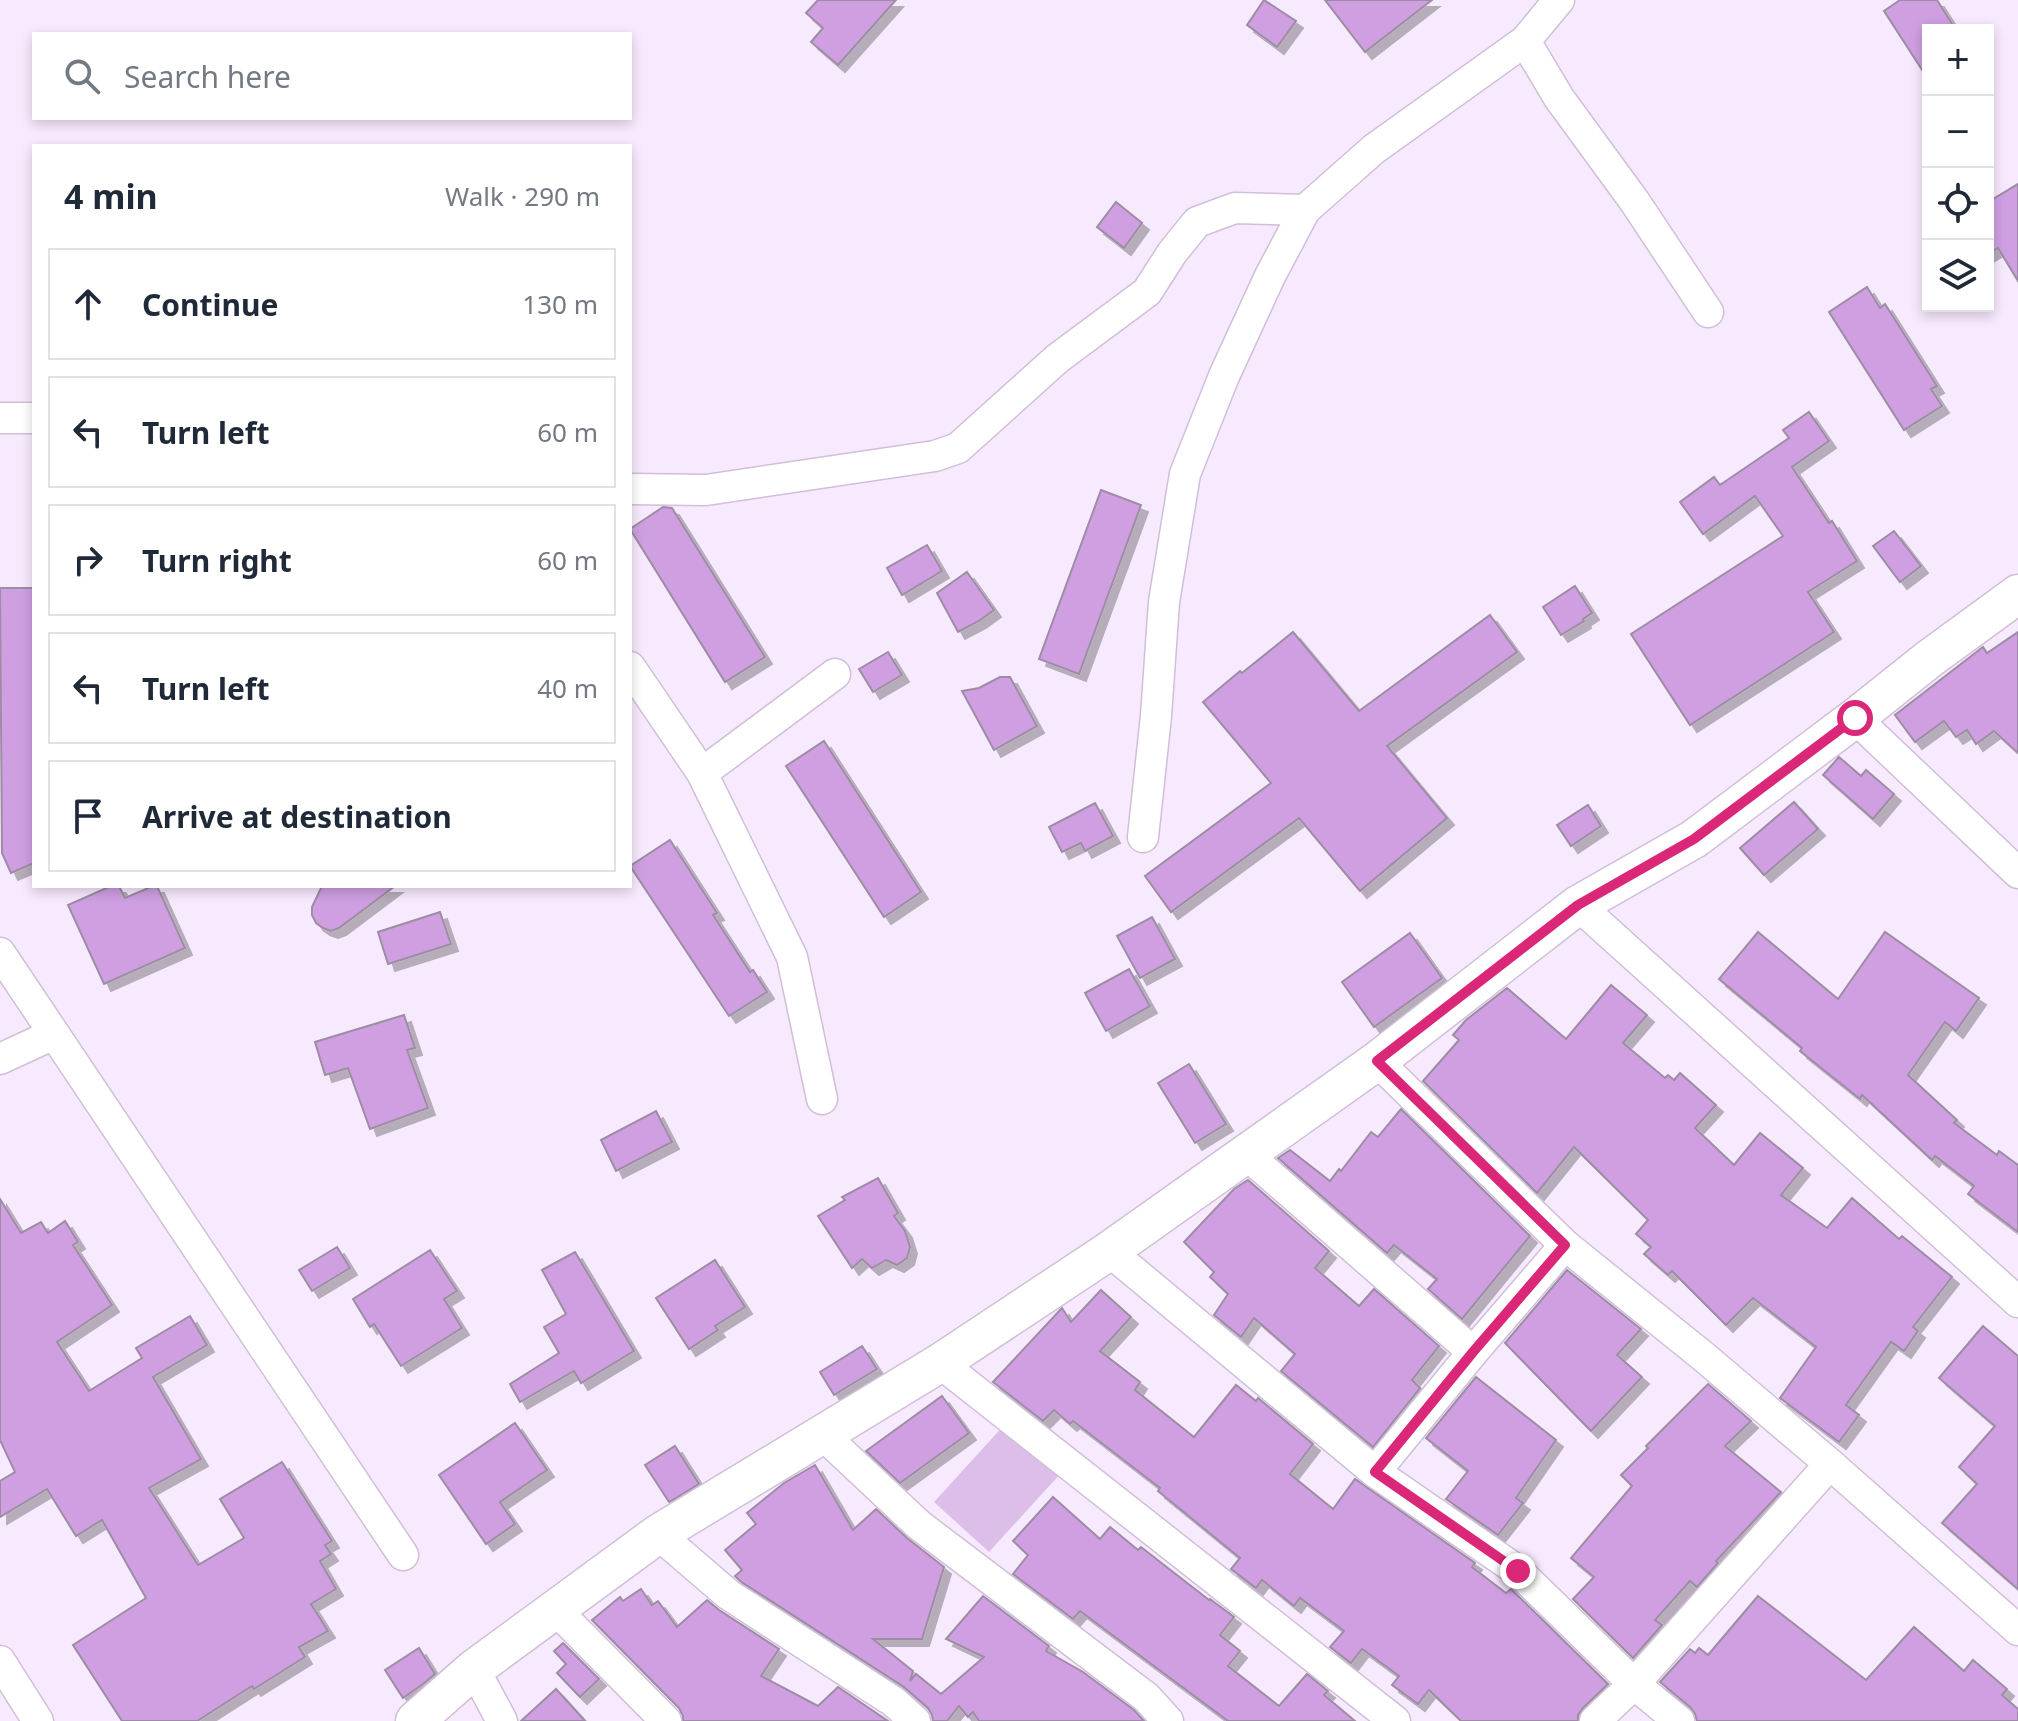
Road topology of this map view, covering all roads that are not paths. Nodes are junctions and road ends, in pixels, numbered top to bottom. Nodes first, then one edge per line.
1 (1559, 0) edge
2 (1525, 41) junction
3 (1305, 210) junction
4 (1708, 312) dead end
5 (0, 418) edge
6 (32, 418) edge
7 (632, 489) edge
8 (2018, 594) edge
9 (632, 670) edge
10 (835, 674) dead end
11 (1855, 718) junction
12 (702, 773) junction
13 (1143, 837) dead end
14 (2018, 873) edge
15 (1578, 905) junction
16 (0, 953) edge
17 (54, 1034) junction
18 (0, 1059) edge
19 (1377, 1061) junction
20 (822, 1099) dead end
21 (1246, 1154) junction
22 (1565, 1245) junction
23 (1109, 1251) junction
24 (2018, 1302) edge
25 (1473, 1352) junction
26 (940, 1363) junction
27 (822, 1434) junction
28 (1830, 1464) junction
29 (1375, 1472) junction
30 (658, 1534) junction
31 (403, 1555) dead end
32 (555, 1609) junction
33 (2018, 1630) edge
34 (0, 1661) edge
35 (474, 1669) junction
36 (1634, 1684) junction
37 (1391, 1720) edge
38 (38, 1721) edge
39 (415, 1721) edge
40 (502, 1721) edge
41 (666, 1721) edge
42 (915, 1721) edge
43 (1168, 1721) edge
44 (1595, 1721) edge
45 (1679, 1721) edge

1 - 2 street
2 - 3 street
2 - 4 street
3 - 7 street
3 - 13 street
5 - 6 street
8 - 11 street
9 - 12 street
10 - 12 street
11 - 14 street
11 - 15 street
12 - 20 street
15 - 19 street
15 - 24 street
16 - 17 street
17 - 18 street
17 - 31 street
19 - 21 street
19 - 22 street
21 - 23 street
21 - 25 street
22 - 25 street
22 - 28 street
23 - 26 street
23 - 29 street
25 - 29 street
26 - 27 street
26 - 37 street
27 - 30 street
27 - 43 street
28 - 33 street
28 - 36 street
29 - 36 street
30 - 32 street
30 - 42 street
32 - 35 street
32 - 41 street
34 - 38 street
35 - 39 street
35 - 40 street
36 - 44 street
36 - 45 street

